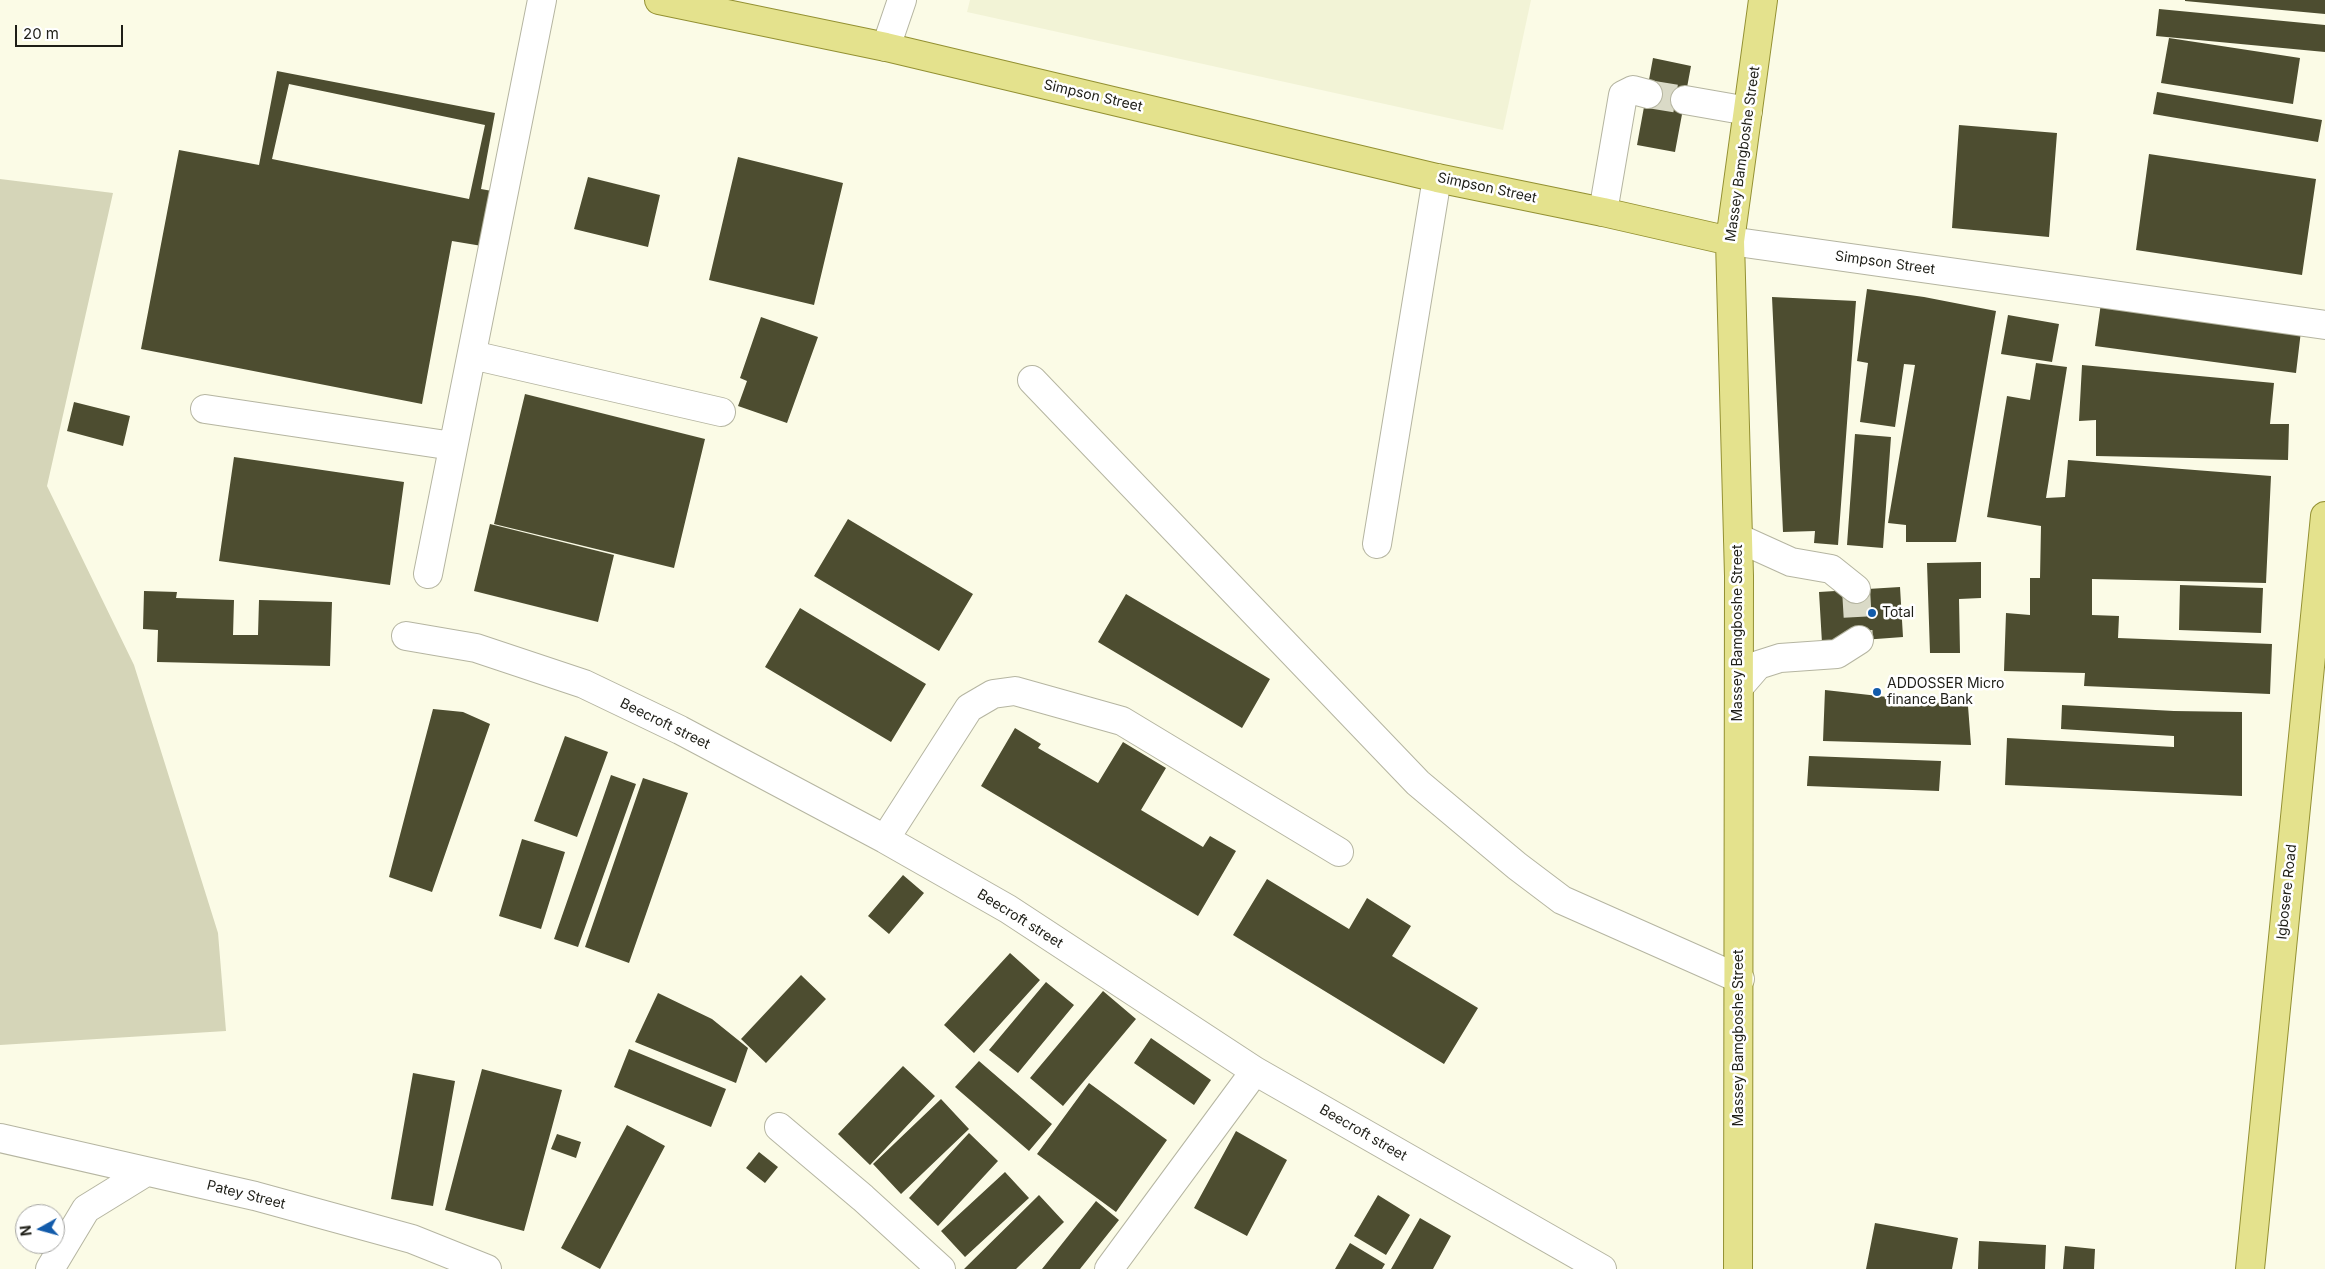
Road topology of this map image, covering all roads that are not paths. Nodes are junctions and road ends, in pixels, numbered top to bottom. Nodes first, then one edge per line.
1 (542, 0) edge
2 (659, 0) edge
3 (902, 0) edge
4 (1763, 0) edge
5 (886, 47) junction
6 (1648, 94) tunnel mouth
7 (1685, 100) tunnel mouth
8 (1748, 110) junction
9 (1437, 178) junction
10 (1603, 212) junction
11 (1730, 241) junction
12 (2325, 324) edge
13 (472, 355) junction
14 (1032, 380) dead end
15 (206, 409) dead end
16 (721, 412) dead end
17 (453, 446) junction
18 (2325, 516) edge
19 (1738, 538) junction
20 (1377, 544) dead end
21 (428, 574) dead end
22 (1856, 590) dead end
23 (406, 636) dead end
24 (1859, 640) dead end
25 (1739, 687) junction
26 (885, 839) junction
27 (1339, 852) dead end
28 (1740, 978) junction
29 (1255, 1071) junction
30 (778, 1127) dead end
31 (0, 1138) edge
32 (146, 1172) junction
33 (50, 1269) edge
34 (487, 1269) edge
35 (941, 1269) edge
36 (1109, 1269) edge
37 (1602, 1269) edge
38 (1738, 1269) edge
39 (2250, 1269) edge

1 - 13 street
2 - 5 main road, Simpson Street
3 - 5 street
4 - 8 main road, Massey Bamgboshe Street
5 - 9 main road, Simpson Street
6 - 10 street
7 - 8 street
8 - 11 main road, Massey Bamgboshe Street
9 - 10 main road, Simpson Street
9 - 20 street
10 - 11 main road, Simpson Street
11 - 12 street, Simpson Street
11 - 19 main road, Massey Bamgboshe Street
13 - 16 street
13 - 17 street
14 - 28 street
15 - 17 street
17 - 21 street
18 - 39 main road, Igbosere Road
19 - 22 street
19 - 25 main road, Massey Bamgboshe Street
23 - 26 street, Beecroft street
24 - 25 street
25 - 28 main road, Massey Bamgboshe Street
26 - 27 street
26 - 29 street, Beecroft street
28 - 38 main road, Massey Bamgboshe Street
29 - 36 street
29 - 37 street, Beecroft street
30 - 35 street
31 - 32 street, Patey Street
32 - 33 street
32 - 34 street, Patey Street

